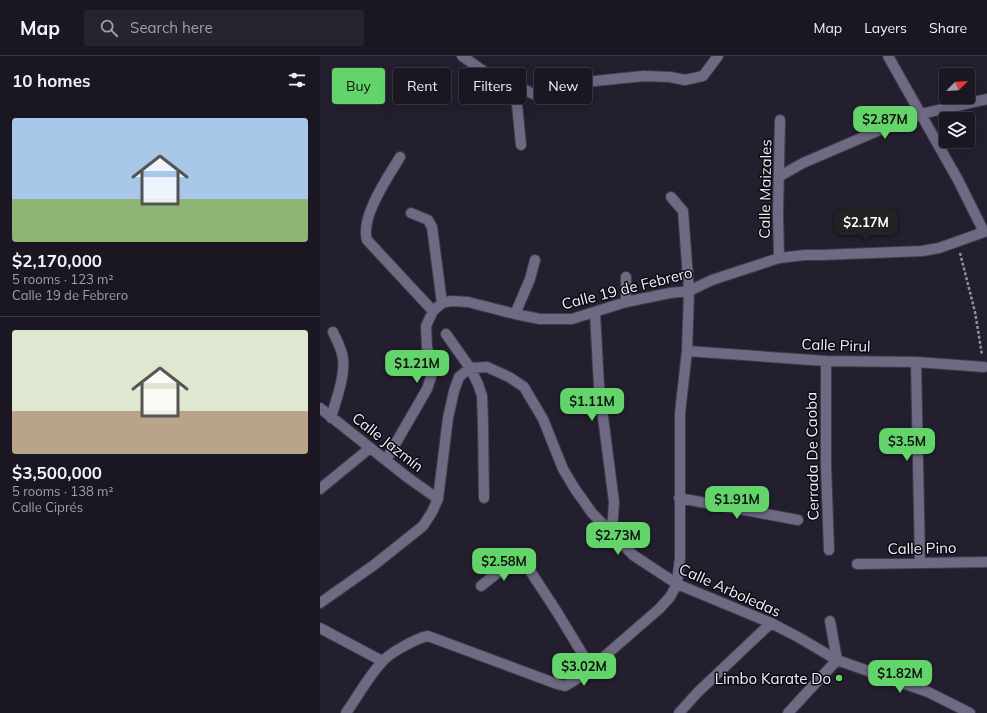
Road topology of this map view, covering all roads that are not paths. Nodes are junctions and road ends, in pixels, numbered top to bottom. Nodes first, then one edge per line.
1 (462, 56) edge
2 (888, 56) edge
3 (715, 60) edge
4 (479, 68) edge
5 (526, 90) edge
6 (987, 98) edge
7 (517, 104) edge
8 (921, 114) junction
9 (780, 120) dead end
10 (521, 145) dead end
11 (400, 157) dead end
12 (780, 176) junction
13 (671, 197) dead end
14 (411, 213) dead end
15 (986, 231) edge
16 (779, 258) junction
17 (535, 260) dead end
18 (626, 277) dead end
19 (689, 291) junction
20 (626, 302) junction
21 (442, 303) junction
22 (434, 311) junction
23 (595, 313) junction
24 (515, 314) junction
25 (334, 332) dead end
26 (446, 334) dead end
27 (687, 351) junction
28 (826, 361) junction
29 (916, 362) junction
30 (984, 367) road end
31 (470, 368) junction
32 (320, 408) edge
33 (331, 418) junction
34 (370, 448) junction
35 (386, 460) junction
36 (320, 489) edge
37 (484, 498) dead end
38 (679, 498) junction
39 (438, 499) junction
40 (798, 520) dead end
41 (610, 532) junction
42 (829, 550) dead end
43 (920, 562) junction
44 (987, 562) edge
45 (857, 564) dead end
46 (677, 584) junction
47 (481, 586) dead end
48 (320, 603) edge
49 (830, 621) dead end
50 (771, 623) junction
51 (320, 628) edge
52 (837, 660) junction
53 (382, 661) junction
54 (591, 668) junction
55 (346, 713) edge
56 (679, 713) edge
57 (788, 713) edge
58 (970, 713) edge

1 - 4 street
2 - 8 street
3 - 5 street
6 - 8 street
7 - 10 street
8 - 12 street
8 - 15 street
9 - 12 street, Calle Maizales
11 - 22 street
12 - 16 street, Calle Maizales
13 - 19 street
14 - 21 street
15 - 16 street, Calle 19 de Febrero
16 - 19 street, Calle 19 de Febrero
17 - 24 street
18 - 20 street
19 - 20 street, Calle 19 de Febrero
19 - 27 street
20 - 23 street, Calle 19 de Febrero
21 - 22 street
21 - 24 street, Calle 19 de Febrero
22 - 35 street
23 - 24 street, Calle 19 de Febrero
23 - 41 street
25 - 33 street
26 - 31 street
27 - 28 street, Calle Pirul
27 - 38 street
28 - 29 street, Calle Pirul
28 - 42 street, Cerrada De Caoba
29 - 30 street, Calle Pirul
29 - 43 street
31 - 37 street
31 - 39 street
31 - 41 street, Calle Arboledas
32 - 33 street, Calle Jazmín
33 - 34 street, Calle Jazmín
34 - 35 street, Calle Jazmín
34 - 36 street
35 - 39 street, Calle Jazmín
38 - 40 street
38 - 46 street
39 - 48 street
41 - 46 street, Calle Arboledas
43 - 44 street, Calle Pino
43 - 45 street, Calle Pino
46 - 50 street, Calle Arboledas
46 - 54 street
47 - 54 street
49 - 52 street
50 - 52 street, Calle Arboledas
50 - 56 street
51 - 53 street
52 - 57 street
52 - 58 street, Calle Arboledas
53 - 54 street
53 - 55 street

